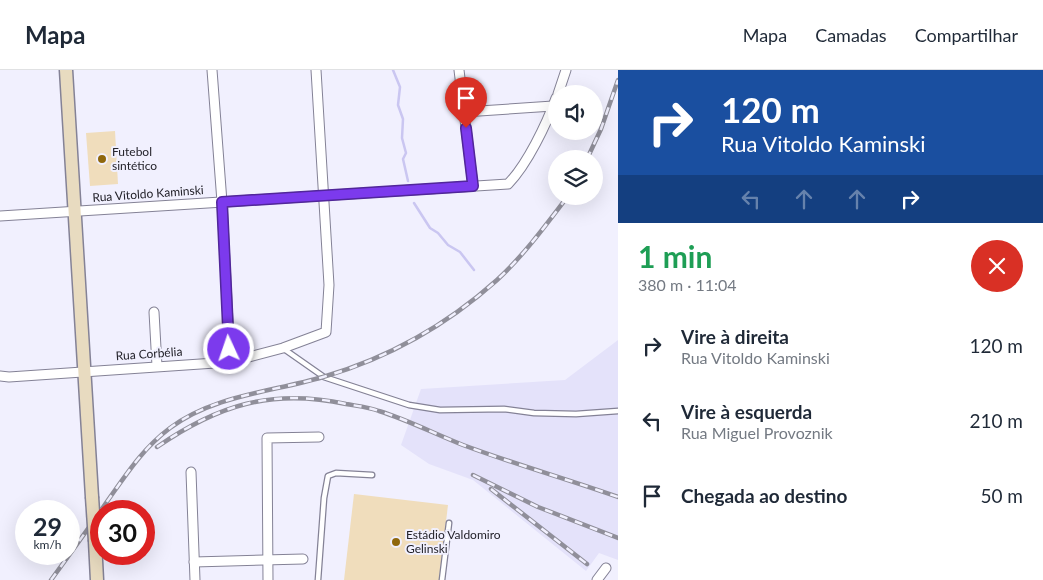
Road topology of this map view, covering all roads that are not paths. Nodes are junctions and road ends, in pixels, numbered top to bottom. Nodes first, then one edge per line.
1 (66, 70) edge
2 (212, 70) edge
3 (316, 70) edge
4 (459, 70) edge
5 (566, 70) edge
6 (561, 85) edge
7 (548, 103) edge
8 (464, 112) junction
9 (548, 117) edge
10 (473, 186) junction
11 (325, 195) junction
12 (222, 202) junction
13 (75, 211) junction
14 (0, 216) edge
15 (154, 312) dead end
16 (283, 348) junction
17 (230, 362) junction
18 (157, 366) junction
19 (84, 372) junction
20 (0, 376) edge
21 (618, 411) edge
22 (319, 437) dead end
23 (191, 472) dead end
24 (372, 475) dead end
25 (449, 522) dead end
26 (303, 559) dead end
27 (268, 560) junction
28 (194, 562) junction
29 (606, 568) dead end
30 (97, 580) edge
31 (195, 580) edge
32 (268, 580) edge
33 (318, 580) edge
34 (442, 580) edge
35 (597, 580) edge

1 - 13 street
2 - 12 street
3 - 11 street
4 - 8 street
5 - 6 street
7 - 8 street
8 - 10 street
9 - 10 street, Rua Vitoldo Kaminski
10 - 11 street, Rua Vitoldo Kaminski
11 - 12 street, Rua Vitoldo Kaminski
11 - 16 street, Rua Corbélia
12 - 13 street, Rua Vitoldo Kaminski
12 - 17 street
13 - 14 street, Rua Vitoldo Kaminski
13 - 19 street
15 - 18 street
16 - 17 street, Rua Corbélia
16 - 21 lane
17 - 18 street, Rua Corbélia
18 - 19 street, Rua Corbélia
19 - 20 street, Rua Corbélia
19 - 30 street, bridge
22 - 27 street
23 - 28 street
24 - 33 lane
25 - 34 lane
26 - 27 street
27 - 28 street
27 - 32 street
28 - 31 street
29 - 35 street

